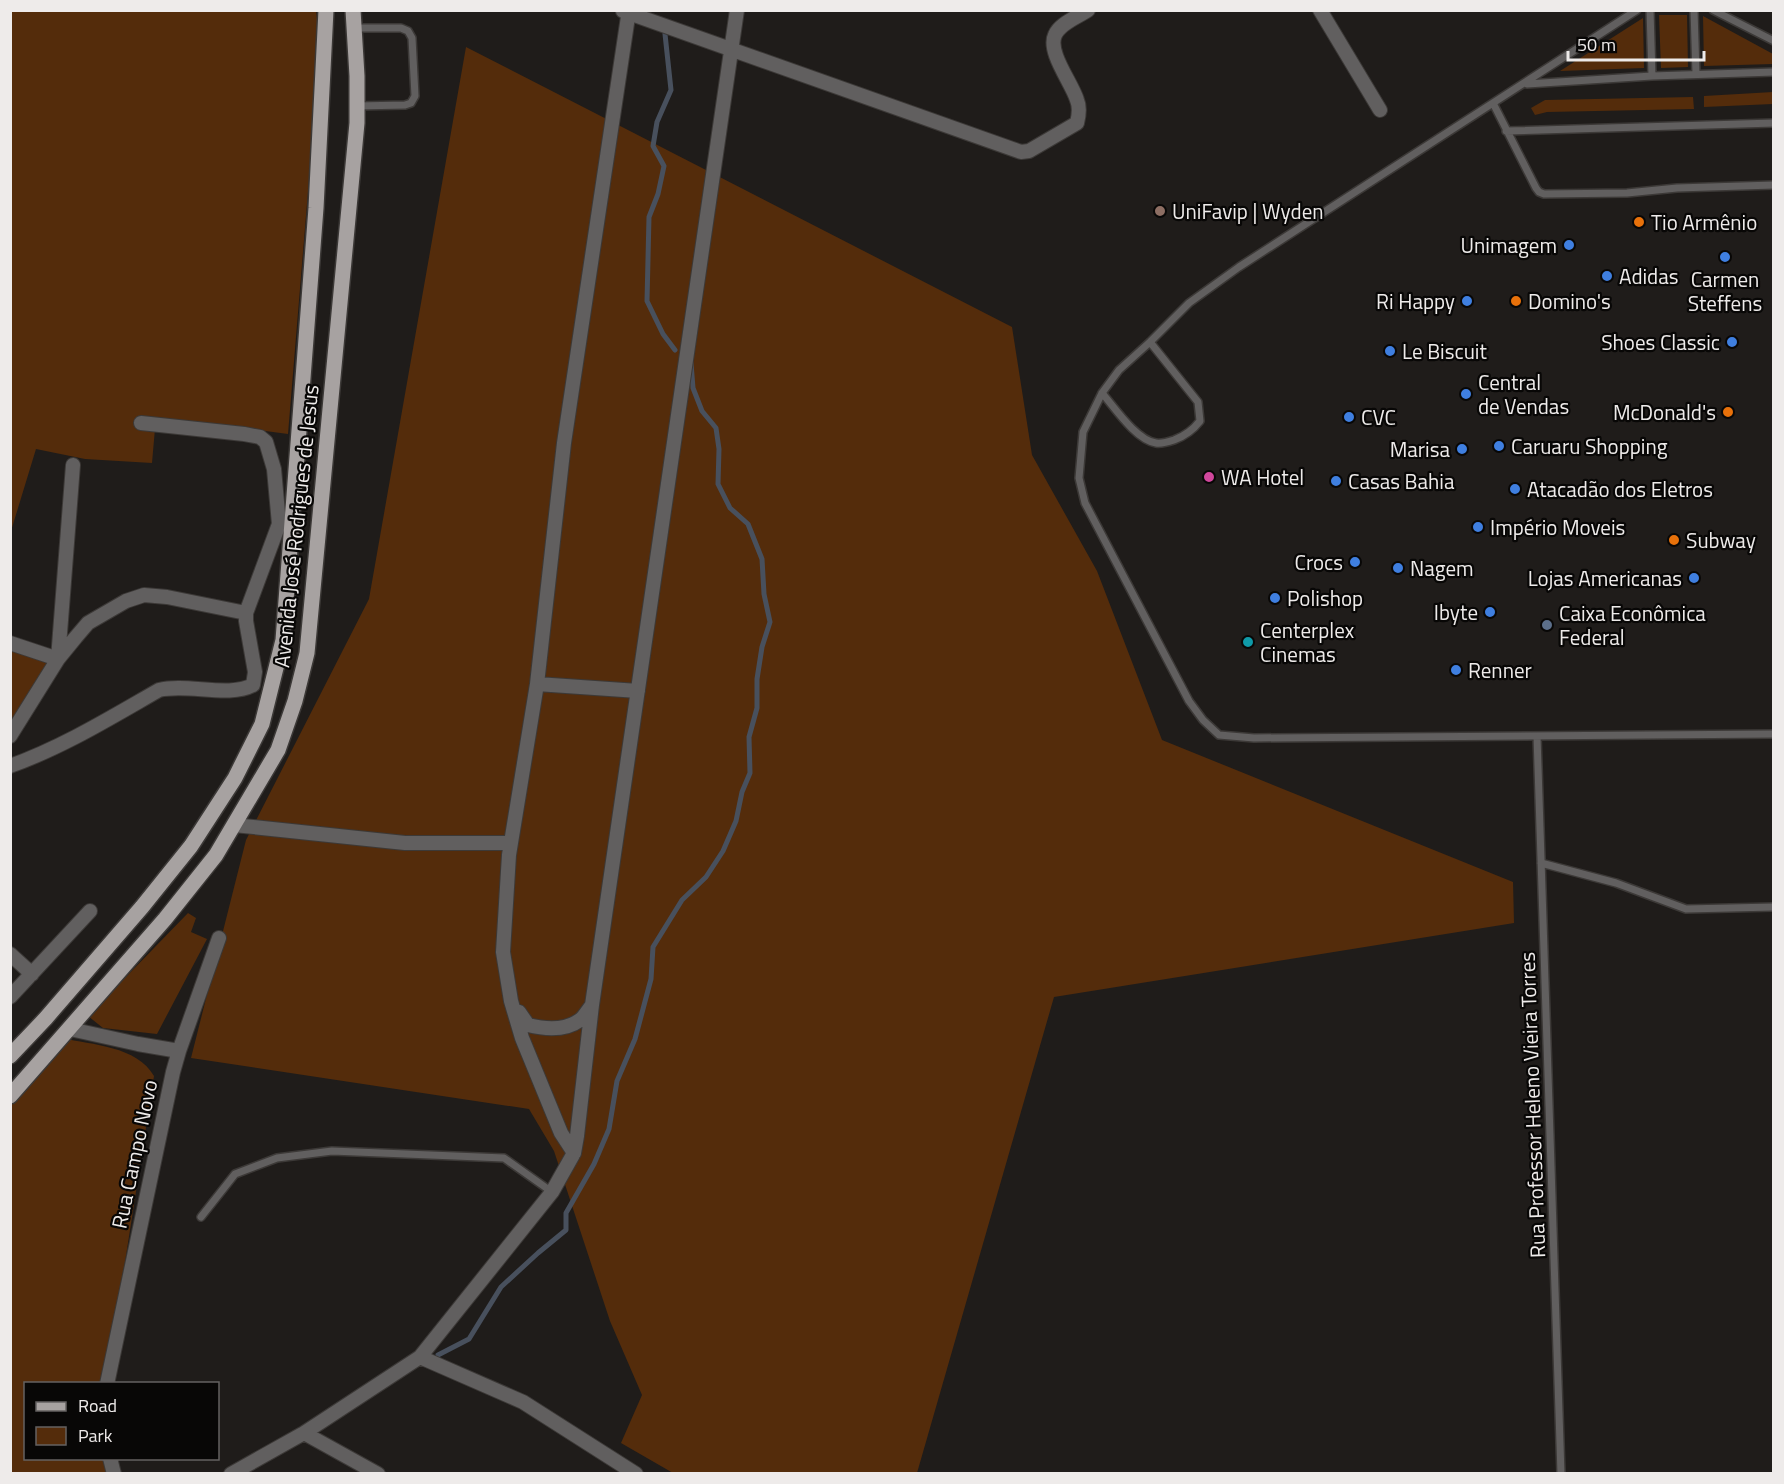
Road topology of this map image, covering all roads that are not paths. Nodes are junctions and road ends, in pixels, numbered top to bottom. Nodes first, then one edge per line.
1 (326, 10) edge
2 (353, 10) edge
3 (737, 10) edge
4 (1088, 10) edge
5 (1320, 10) edge
6 (1637, 10) edge
7 (1650, 10) edge
8 (1694, 10) edge
9 (1713, 10) edge
10 (626, 11) edge
11 (355, 28) junction
12 (1773, 41) edge
13 (731, 50) junction
14 (1773, 72) edge
15 (1696, 74) junction
16 (1652, 76) junction
17 (1525, 84) junction
18 (1493, 103) junction
19 (357, 106) junction
20 (1380, 110) dead end
21 (1773, 123) edge
22 (1506, 131) junction
23 (1773, 185) edge
24 (1150, 342) junction
25 (1102, 393) junction
26 (141, 423) dead end
27 (73, 465) dead end
28 (286, 523) junction
29 (246, 613) junction
30 (10, 643) edge
31 (57, 659) junction
32 (537, 684) junction
33 (638, 691) junction
34 (1773, 734) edge
35 (10, 736) edge
36 (1537, 736) junction
37 (10, 766) edge
38 (234, 825) junction
39 (511, 843) junction
40 (1541, 863) junction
41 (1773, 907) edge
42 (90, 912) dead end
43 (219, 938) dead end
44 (10, 954) edge
45 (32, 974) junction
46 (10, 997) edge
47 (511, 1001) junction
48 (592, 1005) junction
49 (70, 1029) junction
50 (179, 1051) junction
51 (10, 1056) edge
52 (10, 1096) edge
53 (574, 1153) junction
54 (552, 1192) junction
55 (201, 1217) dead end
56 (420, 1357) junction
57 (107, 1382) edge
58 (304, 1433) junction
59 (231, 1473) edge
60 (378, 1473) edge
61 (636, 1473) edge
62 (1561, 1473) edge

1 - 28 main road, Avenida José Rodrigues de Jesus
2 - 11 main road, Avenida José Rodrigues de Jesus
3 - 13 street
4 - 13 street
5 - 20 street
6 - 17 lane
7 - 16 lane
8 - 15 lane
9 - 12 lane
10 - 13 street
10 - 32 street
11 - 19 main road, Avenida José Rodrigues de Jesus
11 - 19 lane
13 - 33 street
14 - 15 lane
15 - 16 lane
16 - 17 lane
17 - 18 lane
18 - 22 lane
18 - 24 lane
19 - 38 main road, Avenida José Rodrigues de Jesus
21 - 22 lane
22 - 23 lane
24 - 25 lane
24 - 25 lane
25 - 36 lane
26 - 28 street
27 - 31 street
28 - 29 street
28 - 51 main road, Avenida José Rodrigues de Jesus
29 - 31 street
29 - 37 street
30 - 31 street
31 - 35 street
32 - 33 street
32 - 39 street
33 - 48 street
34 - 36 lane
36 - 40 lane, Rua Professor Heleno Vieira Torres
38 - 39 street
38 - 49 main road, Avenida José Rodrigues de Jesus
39 - 47 street
40 - 41 lane
40 - 62 lane, Rua Professor Heleno Vieira Torres
42 - 45 street
43 - 50 street, Rua Campo Novo
44 - 45 street
45 - 46 street
47 - 48 street
47 - 53 street
48 - 53 street
49 - 50 street
49 - 52 main road, Avenida José Rodrigues de Jesus
50 - 57 street, Rua Campo Novo
53 - 54 street
54 - 55 lane
54 - 56 street
56 - 58 street
56 - 61 street
58 - 59 street
58 - 60 street

